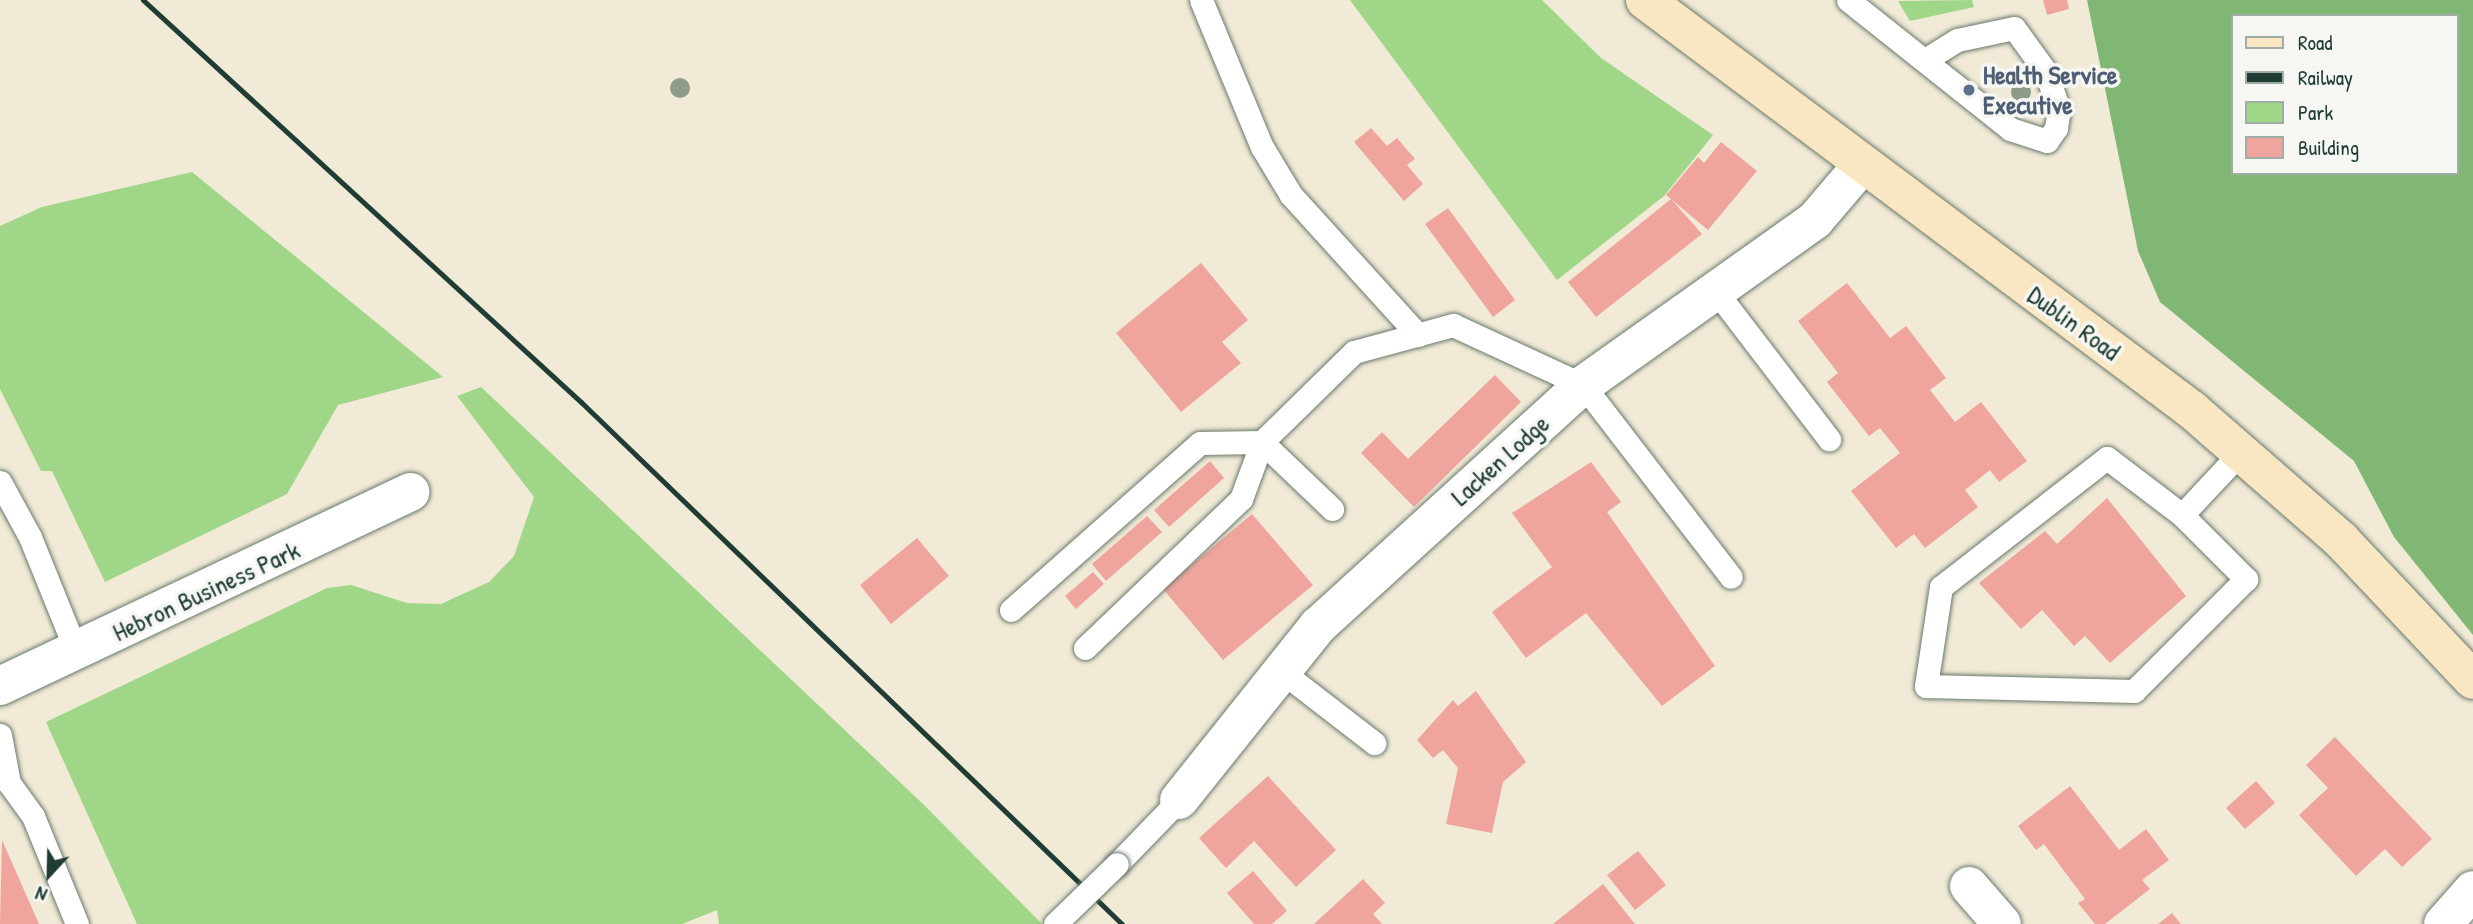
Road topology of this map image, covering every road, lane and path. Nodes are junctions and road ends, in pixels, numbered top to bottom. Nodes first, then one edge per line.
1 (1201, 0) edge
2 (1645, 0) edge
3 (1848, 0) edge
4 (1926, 59) junction
5 (1862, 165) junction
6 (1718, 294) junction
7 (1418, 335) junction
8 (1583, 385) junction
9 (1829, 439) dead end
10 (1262, 442) junction
11 (2240, 453) junction
12 (0, 482) edge
13 (411, 492) dead end
14 (1332, 509) dead end
15 (2182, 515) junction
16 (1731, 578) dead end
17 (1011, 610) dead end
18 (1085, 648) dead end
19 (76, 651) junction
20 (1281, 671) junction
21 (2473, 680) edge
22 (0, 686) edge
23 (0, 735) edge
24 (1374, 743) dead end
25 (4, 785) edge
26 (1179, 800) joint
27 (1969, 886) dead end
28 (2473, 890) edge
29 (78, 924) edge
30 (1055, 924) edge
31 (2002, 924) edge
32 (2442, 924) edge

1 - 7 lane
2 - 5 main road, Dublin Road
3 - 4 lane
4 - 4 lane
5 - 6 street, Lacken Lodge
5 - 11 main road, Dublin Road
6 - 8 street, Lacken Lodge
6 - 9 lane
7 - 8 lane
7 - 10 lane
8 - 16 lane
8 - 20 street, Lacken Lodge
10 - 14 lane
10 - 17 lane
10 - 18 lane
11 - 15 lane
11 - 21 main road, Dublin Road
12 - 19 lane
13 - 19 street, Hebron Business Park
15 - 15 lane
19 - 22 street, Hebron Business Park
20 - 24 lane
20 - 26 street, Lacken Lodge
23 - 25 lane
25 - 29 lane
26 - 30 lane, bridge
27 - 31 street
28 - 32 street

